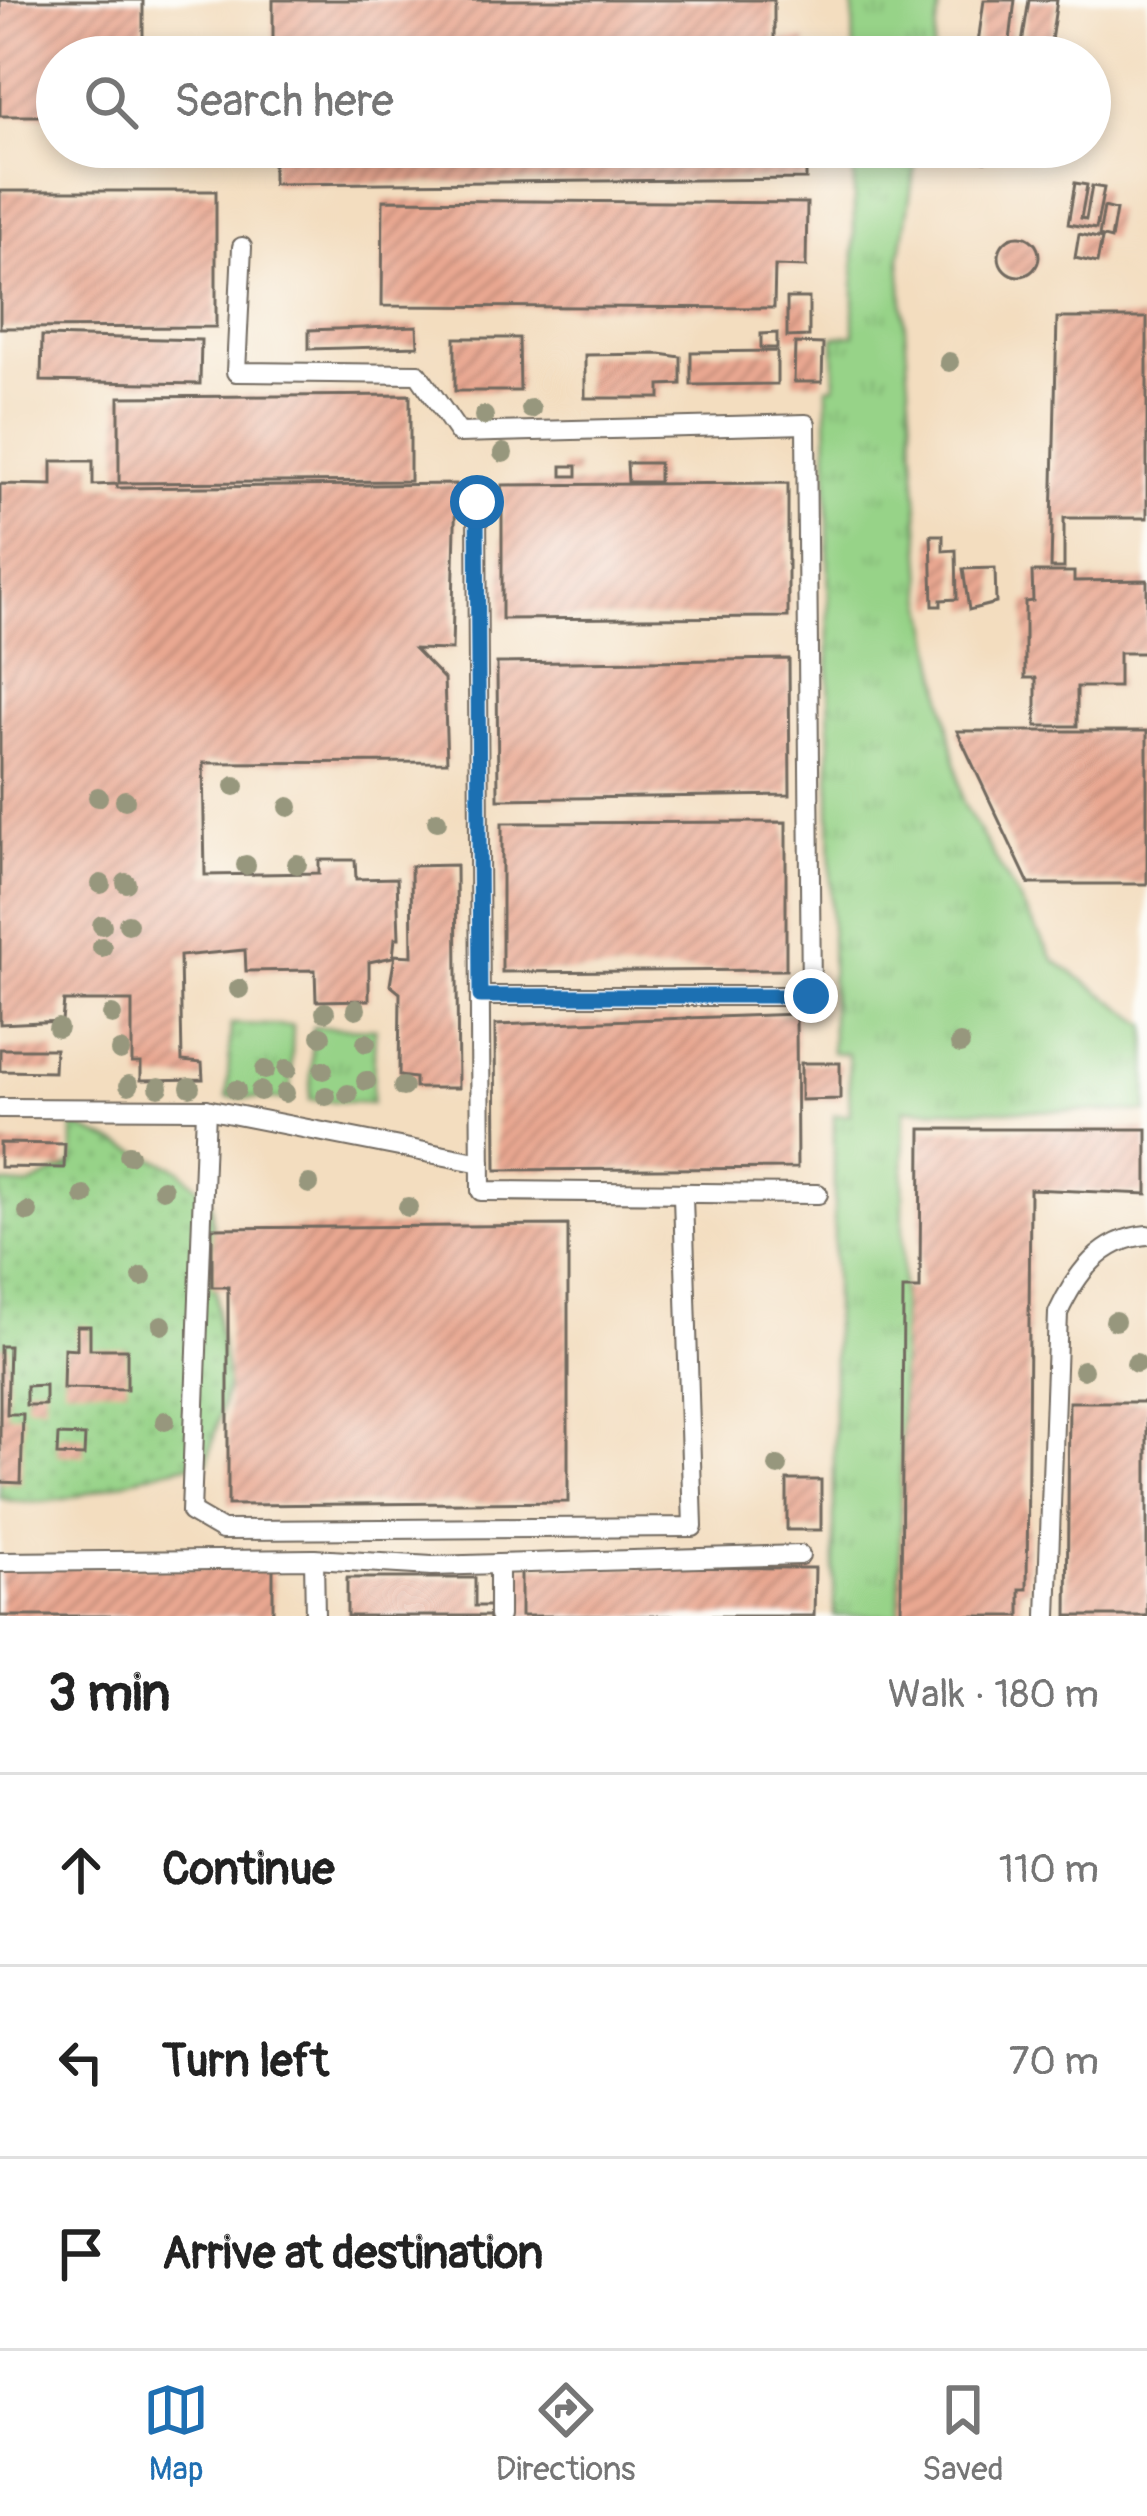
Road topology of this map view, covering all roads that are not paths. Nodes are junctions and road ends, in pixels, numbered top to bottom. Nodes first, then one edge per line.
1 (242, 247) dead end
2 (477, 502) dead end
3 (480, 996) junction
4 (0, 1108) edge
5 (206, 1109) junction
6 (481, 1162) junction
7 (818, 1194) dead end
8 (683, 1196) junction
9 (1147, 1235) edge
10 (800, 1555) dead end
11 (314, 1559) junction
12 (0, 1562) edge
13 (500, 1564) junction
14 (314, 1616) edge
15 (499, 1616) edge
16 (1046, 1616) edge

1 - 3 lane
2 - 3 lane
3 - 6 lane
4 - 5 lane
5 - 6 lane
5 - 8 lane
6 - 8 lane
7 - 8 lane
9 - 16 lane
10 - 13 lane
11 - 12 lane
11 - 13 lane
11 - 14 lane
13 - 15 lane

